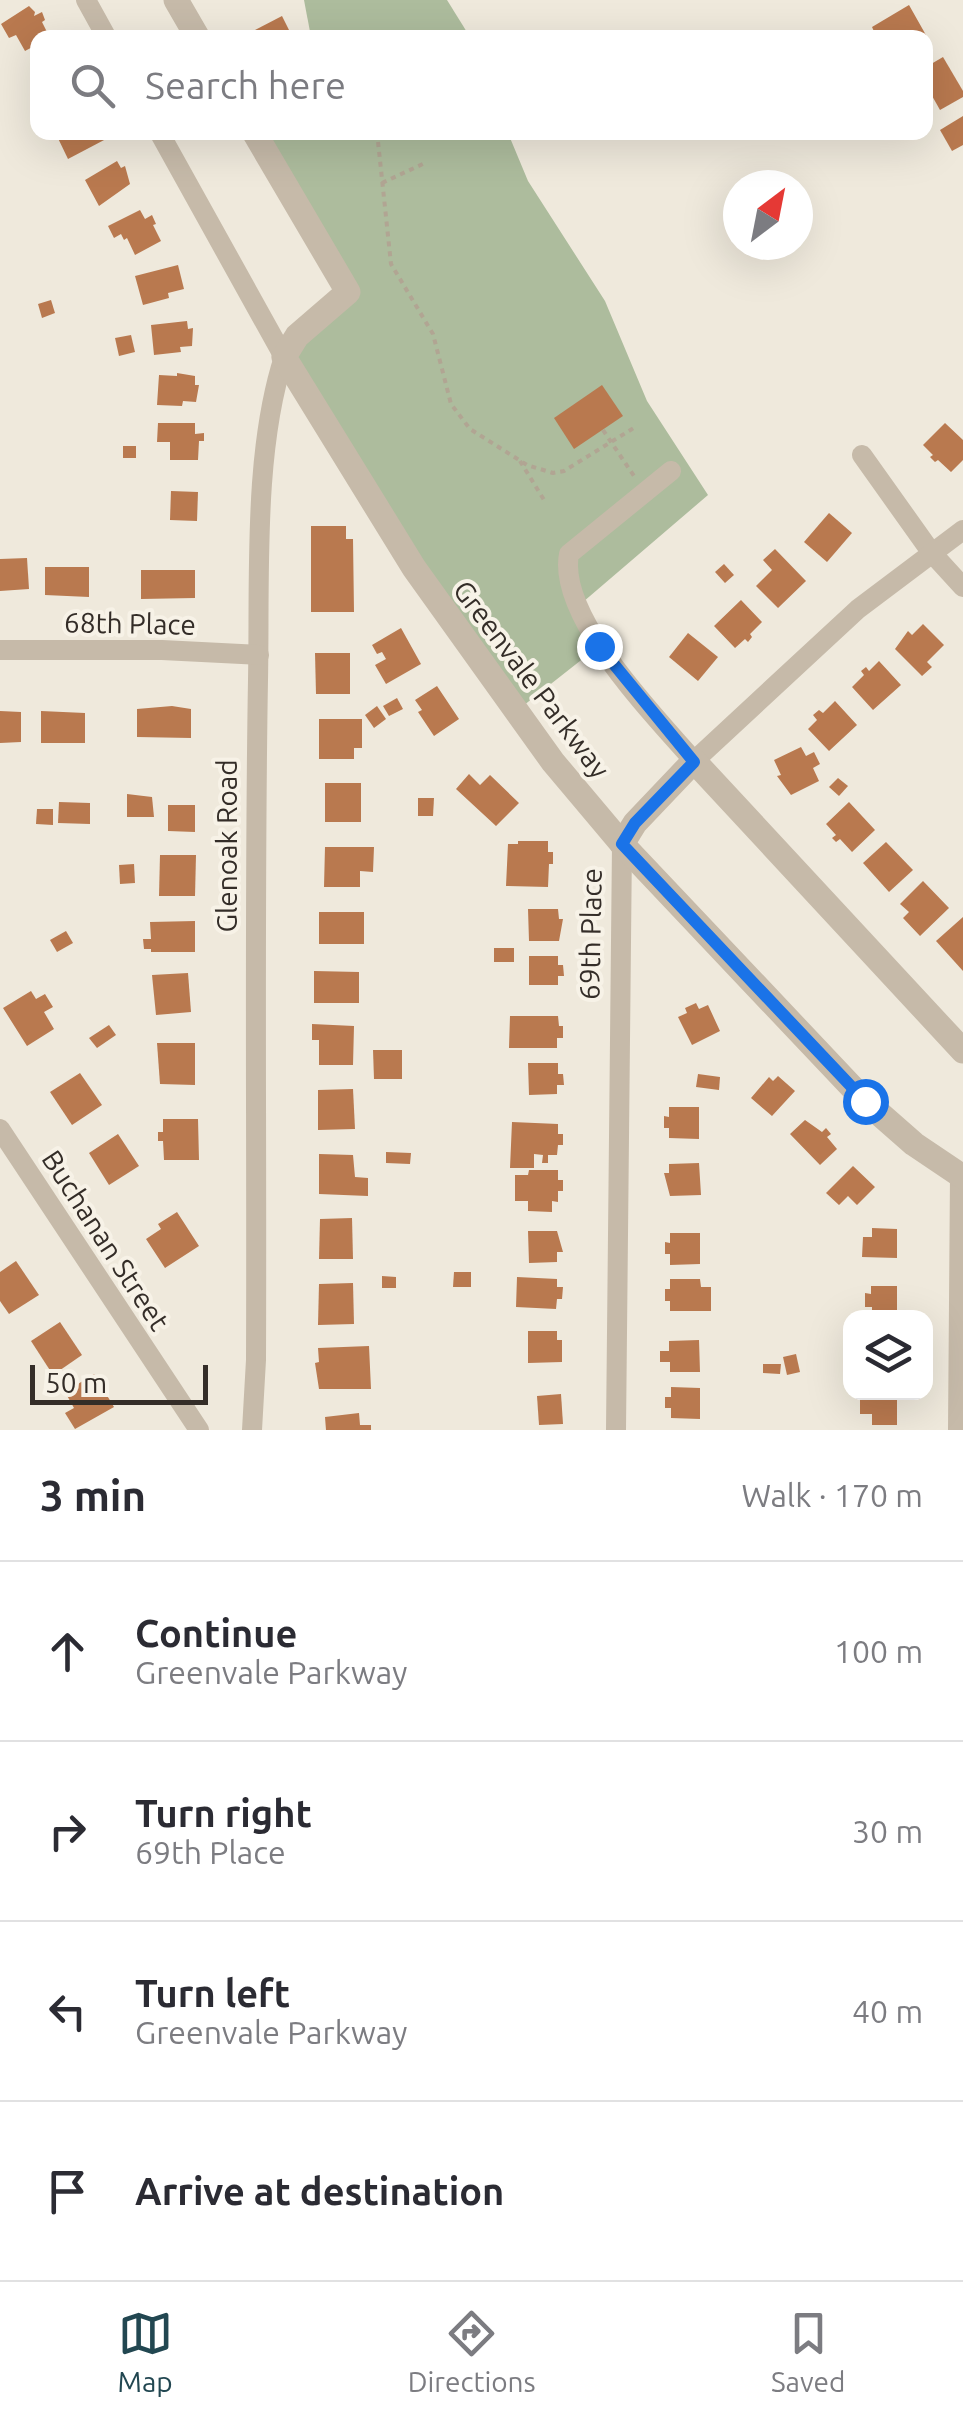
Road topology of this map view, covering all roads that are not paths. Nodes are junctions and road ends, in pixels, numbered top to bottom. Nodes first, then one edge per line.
1 (86, 0) edge
2 (176, 0) edge
3 (103, 30) edge
4 (193, 30) edge
5 (162, 140) edge
6 (259, 140) edge
7 (284, 357) junction
8 (862, 454) dead end
9 (671, 470) dead end
10 (963, 530) edge
11 (931, 552) junction
12 (963, 587) edge
13 (0, 650) edge
14 (259, 655) junction
15 (694, 762) junction
16 (622, 844) junction
17 (963, 1050) edge
18 (0, 1129) edge
19 (962, 1176) edge
20 (199, 1430) edge
21 (252, 1430) edge
22 (616, 1430) edge
23 (958, 1430) edge

1 - 3 street
2 - 4 street
5 - 7 street, Greenvale Parkway
6 - 7 street, Glenoak Road
7 - 14 street, Glenoak Road
7 - 16 street, Greenvale Parkway
8 - 11 street
9 - 15 street
10 - 11 street, 69th Place
11 - 12 street
11 - 15 street, 69th Place
13 - 14 street, 68th Place
14 - 21 street, Glenoak Road
15 - 16 street, 69th Place
15 - 17 street
16 - 19 street, Greenvale Parkway
16 - 22 street, 69th Place
18 - 20 street, Buchanan Street
19 - 23 street

